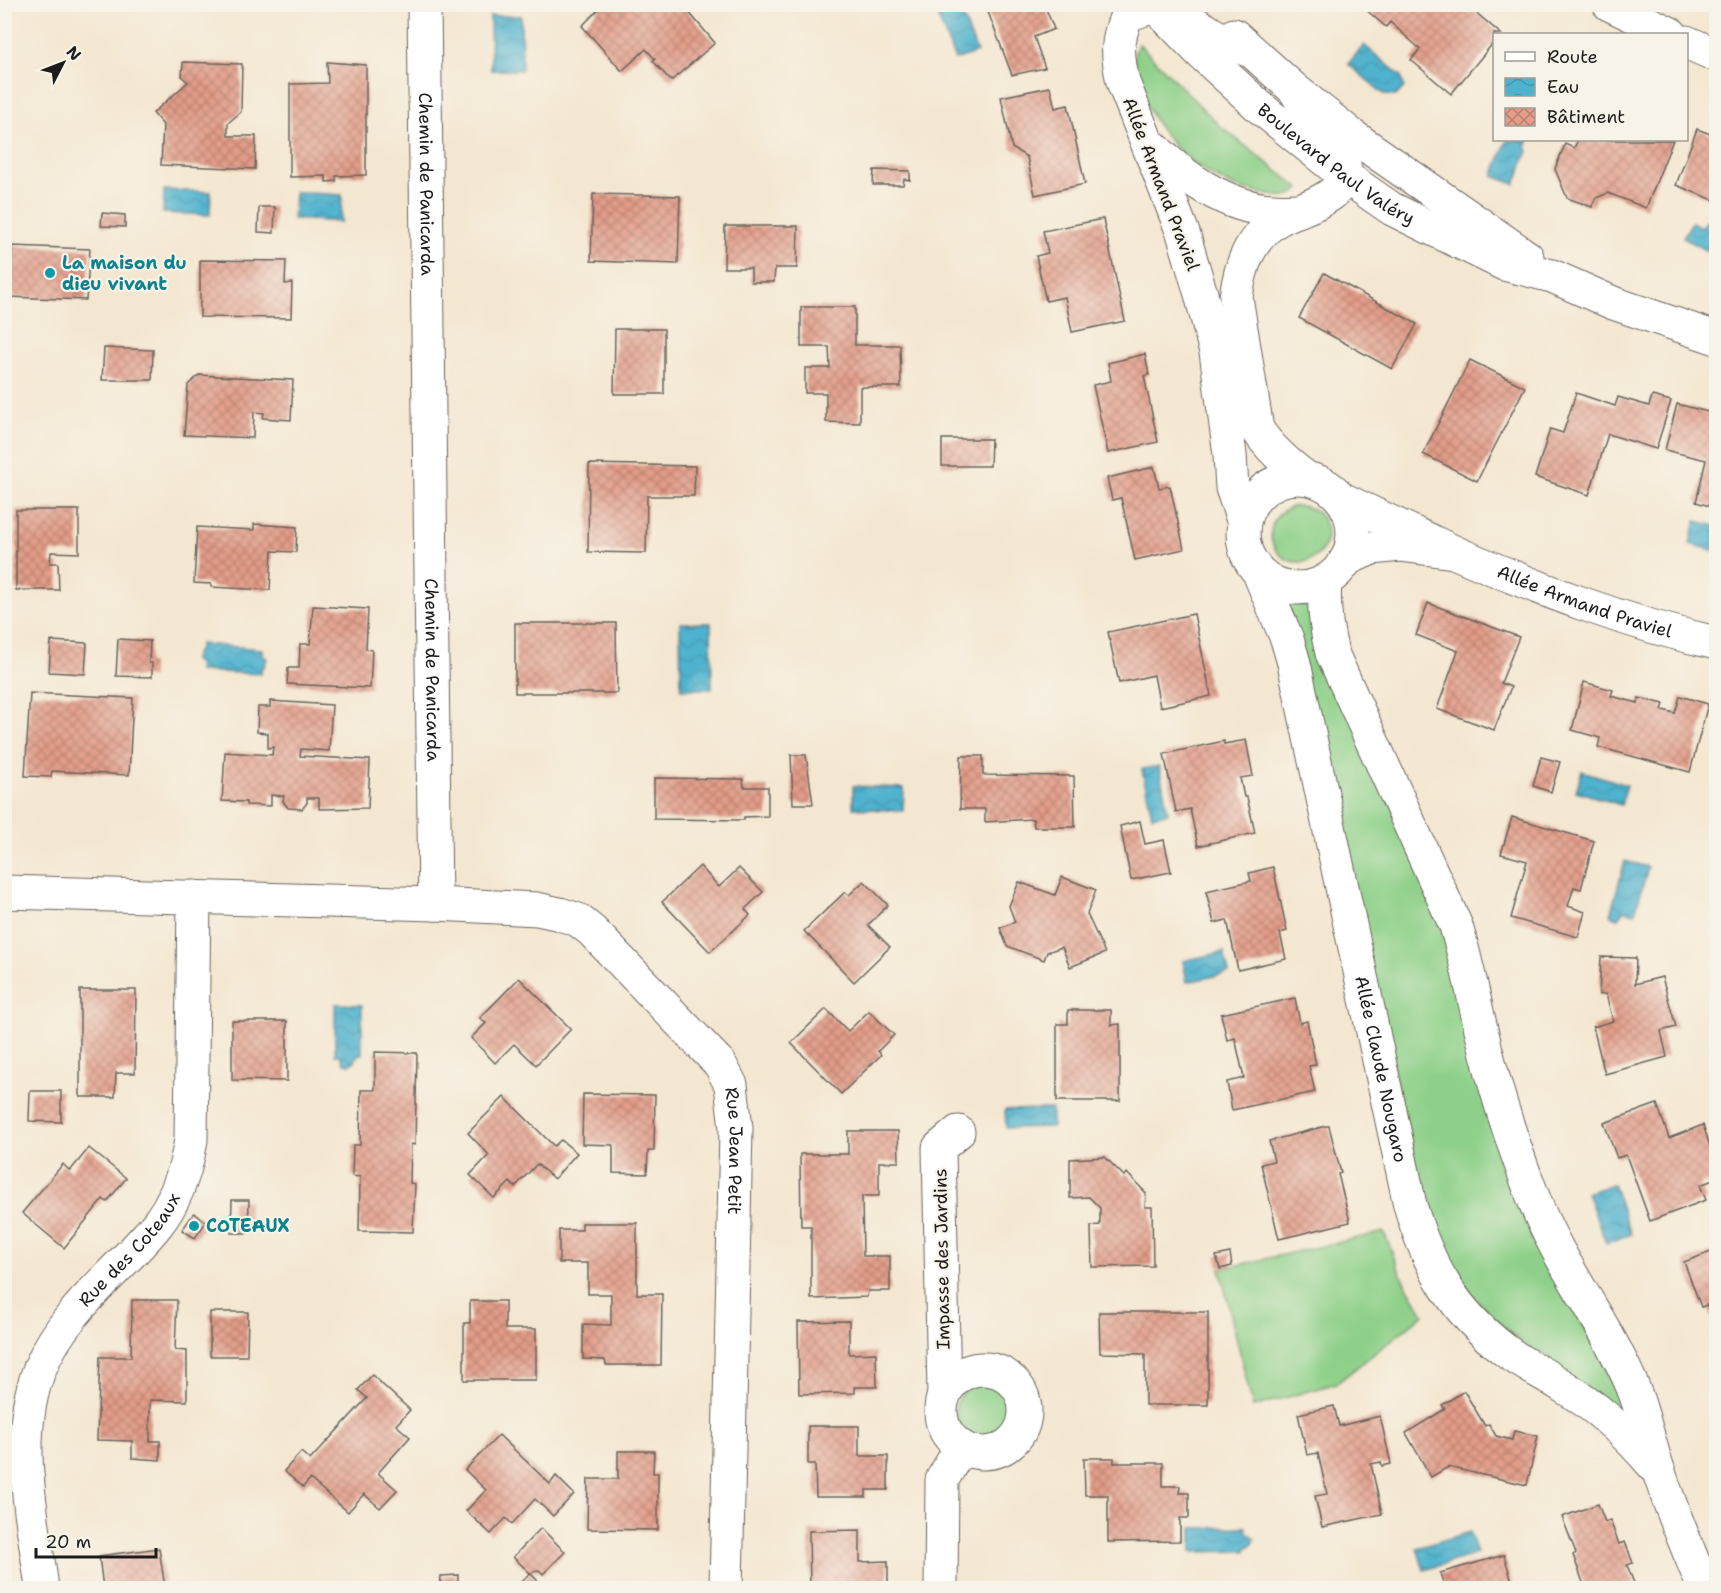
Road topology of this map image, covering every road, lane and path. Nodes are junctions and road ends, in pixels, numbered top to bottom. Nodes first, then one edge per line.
1 (424, 4) edge
2 (1204, 4) edge
3 (1609, 4) edge
4 (1153, 5) edge
5 (1669, 33) edge
6 (1688, 43) edge
7 (1248, 50) junction
8 (1716, 55) edge
9 (1295, 90) junction
10 (1147, 140) junction
11 (1346, 177) junction
12 (1300, 210) junction
13 (1552, 276) junction
14 (1716, 338) edge
15 (1305, 477) junction
16 (1342, 499) junction
17 (1243, 520) junction
18 (1454, 552) junction
19 (1336, 570) junction
20 (1259, 573) junction
21 (1716, 643) edge
22 (4, 892) edge
23 (194, 897) junction
24 (435, 904) junction
25 (958, 1132) dead end
26 (944, 1395) junction
27 (962, 1447) junction
28 (1658, 1471) junction
29 (42, 1588) edge
30 (726, 1588) edge
31 (941, 1588) edge
32 (1704, 1588) edge

1 - 24 street, Chemin de Panicarda
2 - 7 street, Boulevard Paul Valéry
3 - 5 street
4 - 7 street
4 - 10 street, Allée Armand Praviel
4 - 11 street, Boulevard Paul Valéry
6 - 8 street
7 - 9 street, Boulevard Paul Valéry
9 - 11 street
9 - 13 street, Boulevard Paul Valéry
10 - 12 street
10 - 17 street, Allée Armand Praviel
11 - 12 street
11 - 13 street, Boulevard Paul Valéry
12 - 15 street
13 - 14 street, Boulevard Paul Valéry
15 - 16 street
15 - 17 street
16 - 18 street, Allée Armand Praviel
16 - 19 street
17 - 20 street
18 - 19 street, Allée Armand Praviel
18 - 21 street, Allée Armand Praviel
19 - 20 street
19 - 28 street, Allée Claude Nougaro
20 - 28 street, Allée Claude Nougaro
22 - 23 street
23 - 24 street
23 - 29 street, Rue des Coteaux
24 - 30 street, Rue Jean Petit
25 - 26 street, Impasse des Jardins
26 - 27 street, Impasse des Jardins
26 - 27 street, Impasse des Jardins
27 - 31 street
28 - 32 street, Allée Claude Nougaro

